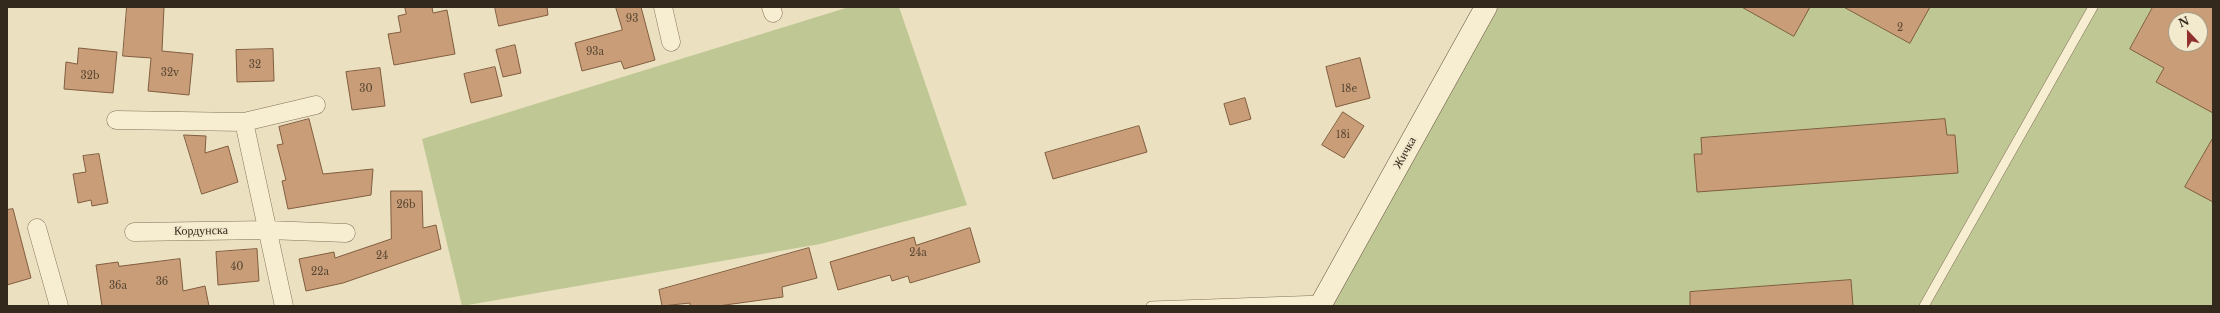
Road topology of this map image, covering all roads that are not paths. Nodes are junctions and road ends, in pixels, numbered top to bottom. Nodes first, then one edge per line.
1 (663, 7) edge
2 (1486, 7) edge
3 (2094, 7) edge
4 (671, 42) dead end
5 (316, 105) dead end
6 (116, 120) dead end
7 (244, 122) junction
8 (37, 228) dead end
9 (268, 230) junction
10 (134, 232) dead end
11 (346, 233) dead end
12 (1322, 303) edge
13 (59, 306) edge
14 (284, 306) edge
15 (1151, 306) edge
16 (1924, 306) edge

1 - 4 street
2 - 12 main road, Жичка
3 - 16 lane
5 - 7 street
6 - 7 street
7 - 9 street
8 - 13 street
9 - 10 street, Кордунска
9 - 11 street, Кордунска
9 - 14 street
12 - 15 lane, Жичка

